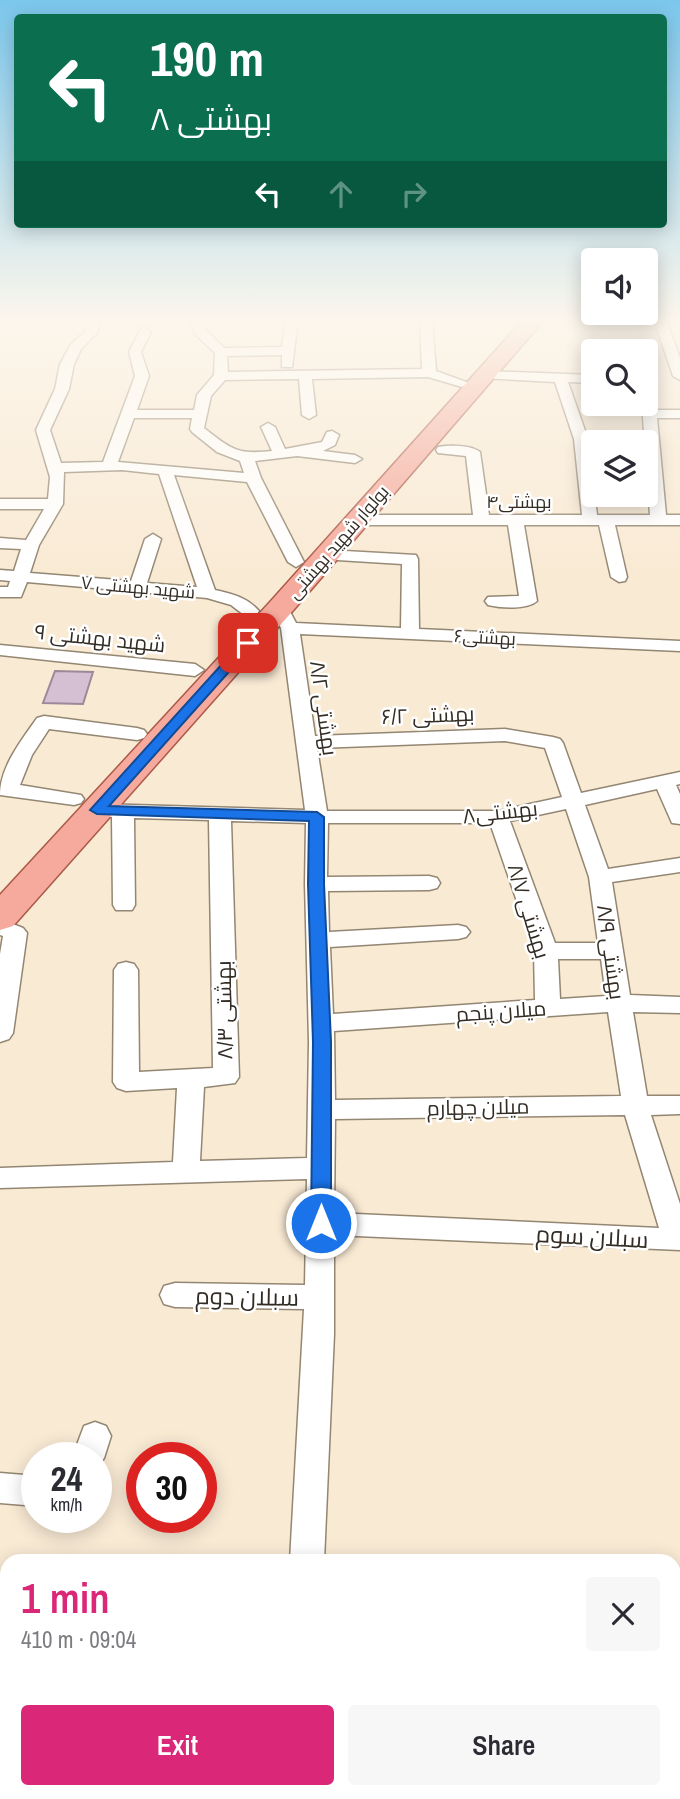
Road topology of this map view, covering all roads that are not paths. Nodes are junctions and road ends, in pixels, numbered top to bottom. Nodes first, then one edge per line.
1 (55, 404) edge
2 (131, 404) edge
3 (202, 404) edge
4 (308, 404) edge
5 (450, 404) edge
6 (452, 404) edge
7 (569, 404) edge
8 (127, 414) junction
9 (200, 414) junction
10 (680, 414) edge
11 (309, 415) dead end
12 (658, 415) edge
13 (651, 416) edge
14 (268, 427) dead end
15 (332, 435) dead end
16 (443, 450) dead end
17 (297, 452) junction
18 (280, 453) junction
19 (247, 458) junction
20 (355, 459) dead end
21 (109, 466) junction
22 (55, 468) junction
23 (165, 470) junction
24 (253, 478) junction
25 (0, 504) edge
26 (55, 504) junction
27 (357, 520) junction
28 (482, 520) junction
29 (515, 520) junction
30 (598, 520) junction
31 (658, 520) junction
32 (680, 520) edge
33 (153, 538) dead end
34 (0, 543) edge
35 (31, 545) junction
36 (327, 555) junction
37 (296, 562) junction
38 (0, 575) edge
39 (619, 577) dead end
40 (21, 578) junction
41 (138, 585) junction
42 (0, 592) edge
43 (208, 593) junction
44 (494, 601) dead end
45 (250, 611) junction
46 (285, 618) junction
47 (410, 634) junction
48 (680, 646) edge
49 (0, 650) edge
50 (195, 670) junction
51 (137, 734) junction
52 (305, 742) junction
53 (553, 743) joint
54 (0, 752) edge
55 (22, 755) junction
56 (672, 779) edge
57 (4, 789) edge
58 (573, 802) junction
59 (98, 807) junction
60 (220, 814) junction
61 (317, 817) junction
62 (498, 817) junction
63 (680, 818) edge
64 (680, 864) edge
65 (600, 877) junction
66 (0, 880) edge
67 (429, 883) dead end
68 (316, 884) junction
69 (124, 905) dead end
70 (0, 918) edge
71 (0, 926) edge
72 (458, 932) dead end
73 (318, 940) junction
74 (546, 951) junction
75 (610, 951) junction
76 (126, 970) dead end
77 (618, 1003) junction
78 (680, 1005) edge
79 (548, 1008) junction
80 (322, 1023) junction
81 (0, 1033) edge
82 (191, 1078) junction
83 (635, 1105) junction
84 (680, 1105) edge
85 (322, 1110) junction
86 (321, 1168) junction
87 (186, 1172) junction
88 (0, 1178) edge
89 (672, 1199) edge
90 (321, 1223) junction
91 (175, 1295) dead end
92 (320, 1297) junction
93 (0, 1488) edge
94 (21, 1490) edge
95 (307, 1554) edge

1 - 22 street
2 - 8 street
3 - 9 street
4 - 11 street
5 - 37 main road, بولوار شهید بهشتی
6 - 27 main road, بولوار شهید بهشتی
7 - 30 street
8 - 9 street
8 - 21 street
9 - 19 street
10 - 12 street
13 - 31 street
14 - 18 street
15 - 17 street
16 - 28 street
17 - 18 street
17 - 20 street
18 - 19 street
19 - 24 street
21 - 22 street
21 - 23 street
22 - 26 street
23 - 24 street
23 - 43 street
24 - 37 street
25 - 26 street
26 - 35 street
27 - 28 street, بهشتی۴
27 - 36 main road, بولوار شهید بهشتی
28 - 29 street, بهشتی۴
29 - 30 street, بهشتی۴
29 - 44 street
30 - 31 street, بهشتی۴
30 - 39 street
31 - 32 street, بهشتی۴
33 - 41 street
34 - 35 street
35 - 40 street
36 - 46 main road, بولوار شهید بهشتی
36 - 47 street
37 - 45 main road, بولوار شهید بهشتی
38 - 40 street, شهید بهشتی ۷
40 - 41 street, شهید بهشتی ۷
40 - 42 street
41 - 43 street, شهید بهشتی ۷
43 - 45 street, شهید بهشتی ۷
45 - 50 main road, بولوار شهید بهشتی
46 - 47 street, بهشتی۶
46 - 52 street, بهشتی ۸/۲
46 - 59 main road, بولوار شهید بهشتی
47 - 48 street, بهشتی۶
49 - 50 street, شهید بهشتی ۹
50 - 51 main road, بولوار شهید بهشتی
51 - 55 street
51 - 59 main road, بولوار شهید بهشتی
52 - 53 street, بهشتی ۶/۲
52 - 61 street, بهشتی ۸/۲
53 - 58 street, بهشتی ۸/۹
54 - 55 street
55 - 57 street
56 - 58 street, بهشتی۸
56 - 63 street
57 - 59 street, بهشتی۸
58 - 62 street, بهشتی۸
58 - 65 street, بهشتی ۸/۹
59 - 60 street, بهشتی۸
59 - 66 main road, بولوار شهید بهشتی
59 - 69 street
59 - 70 main road, بولوار شهید بهشتی
60 - 61 street, بهشتی۸
60 - 82 street, بهشتی ۸/۳
61 - 62 street, بهشتی۸
61 - 68 street, بهشتی ۸/۲
62 - 74 street, بهشتی ۸/۷
64 - 65 street
65 - 75 street, بهشتی ۸/۹
67 - 68 street
68 - 73 street, بهشتی ۸/۲
71 - 81 street
72 - 73 street
73 - 80 street, بهشتی ۸/۲
74 - 75 street
74 - 79 street, بهشتی ۸/۷
75 - 77 street, بهشتی ۸/۹
76 - 82 street
77 - 78 street, میلان پنجم
77 - 79 street, میلان پنجم
77 - 83 street, بهشتی ۸/۹
79 - 80 street, میلان پنجم
80 - 85 street, بهشتی ۸/۲
82 - 87 street, بهشتی ۸/۳
83 - 84 street
83 - 85 street, میلان چهارم
83 - 89 street, سبلان سوم
85 - 86 street, بهشتی ۸/۲
86 - 87 street
86 - 90 street, بهشتی ۸/۲
87 - 88 street
89 - 90 street, سبلان سوم
90 - 92 street, بهشتی ۸/۲
91 - 92 street, سبلان دوم
92 - 95 street, بهشتی ۸/۲
93 - 94 street

